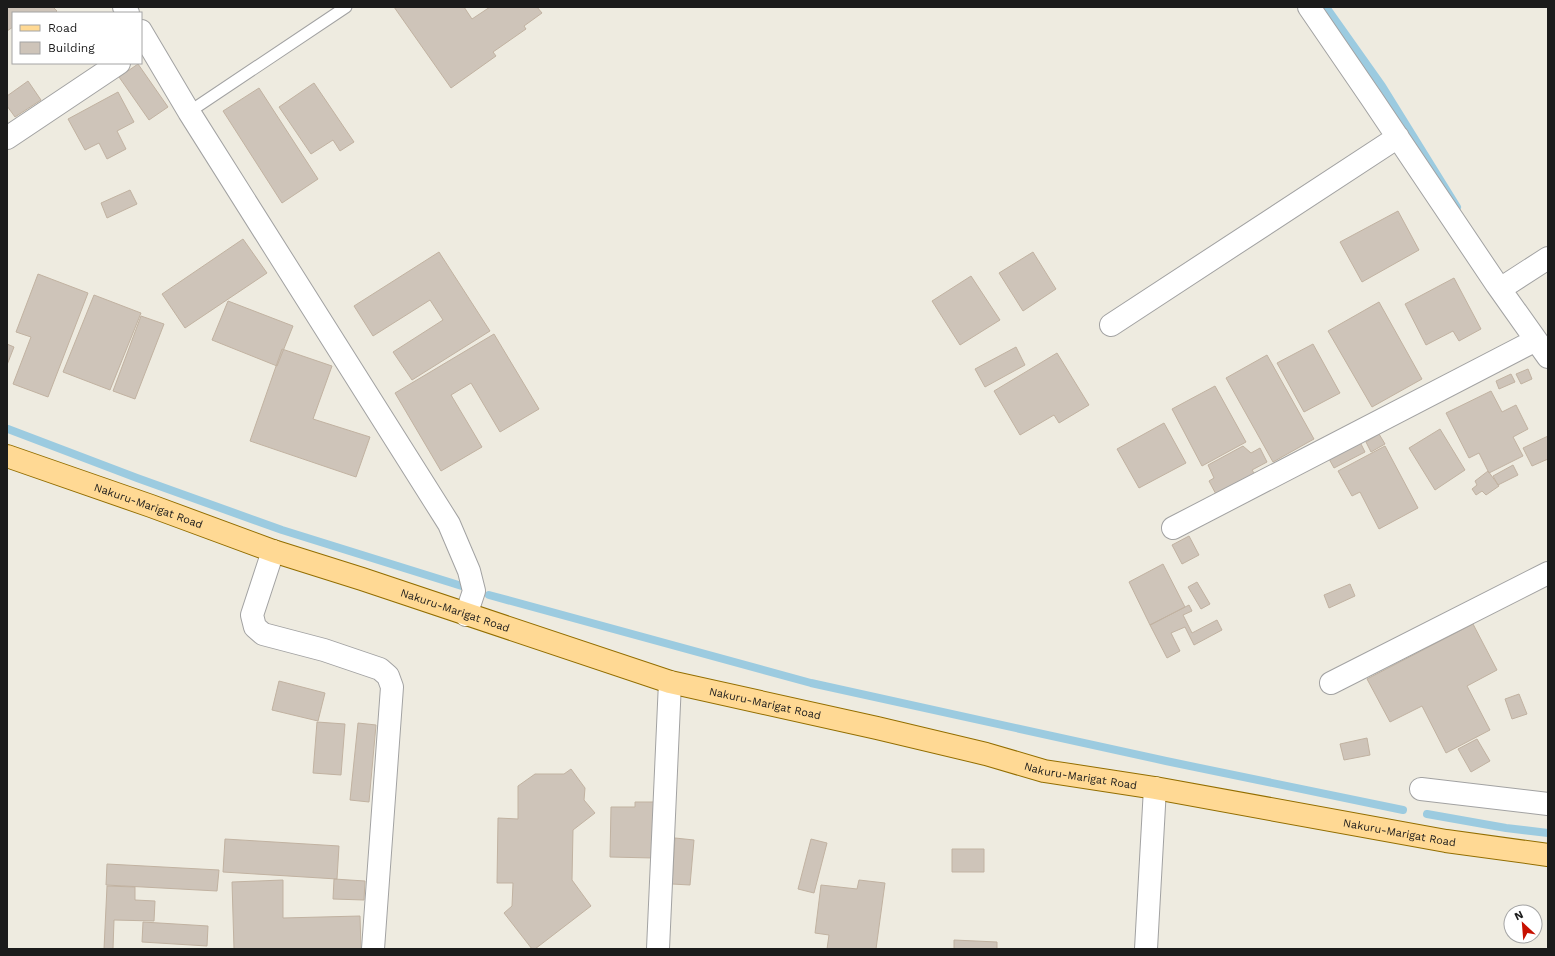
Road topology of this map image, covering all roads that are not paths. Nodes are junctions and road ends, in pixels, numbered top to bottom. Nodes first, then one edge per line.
1 (346, 7) edge
2 (1309, 7) edge
3 (144, 41) edge
4 (118, 64) edge
5 (189, 112) junction
6 (1398, 137) junction
7 (7, 138) edge
8 (1548, 258) edge
9 (1500, 289) junction
10 (1111, 325) dead end
11 (1536, 340) junction
12 (1548, 358) edge
13 (7, 456) edge
14 (1173, 528) dead end
15 (273, 551) junction
16 (1548, 573) edge
17 (466, 615) junction
18 (670, 682) junction
19 (1331, 683) dead end
20 (1155, 788) junction
21 (1421, 789) dead end
22 (1548, 804) edge
23 (1548, 855) edge
24 (373, 949) edge
25 (658, 949) edge
26 (1146, 949) edge

1 - 5 lane
2 - 6 street
3 - 5 street
4 - 7 street
5 - 17 street
6 - 9 street
6 - 10 street
8 - 9 street
9 - 11 street
11 - 12 street
11 - 14 street
13 - 15 main road, Nakuru-Marigat Road
15 - 17 main road, Nakuru-Marigat Road
15 - 24 street
16 - 19 street
17 - 18 main road, Nakuru-Marigat Road
18 - 20 main road, Nakuru-Marigat Road
18 - 25 street
20 - 23 main road, Nakuru-Marigat Road
20 - 26 street
21 - 22 street

